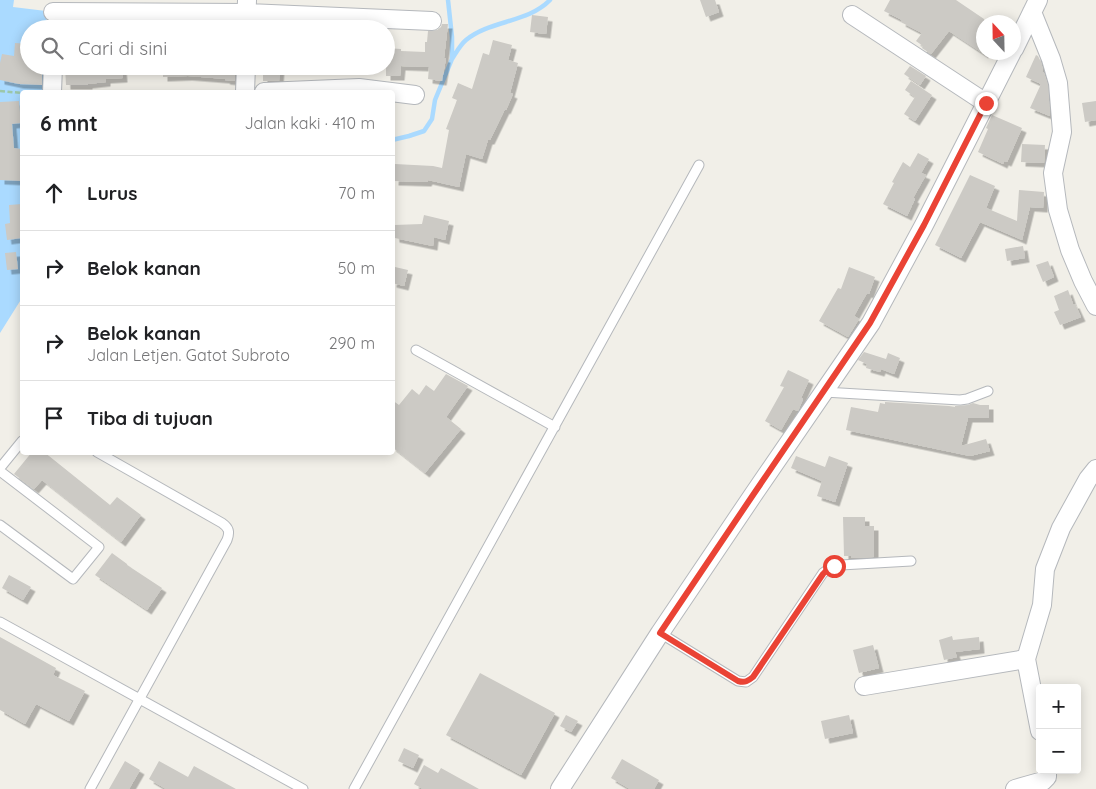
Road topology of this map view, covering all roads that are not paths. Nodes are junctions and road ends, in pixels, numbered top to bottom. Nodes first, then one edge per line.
1 (1035, 6) edge
2 (53, 14) edge
3 (247, 14) edge
4 (852, 15) dead end
5 (432, 21) dead end
6 (1021, 35) edge
7 (1008, 60) edge
8 (53, 75) edge
9 (246, 75) edge
10 (52, 90) edge
11 (245, 90) edge
12 (312, 90) edge
13 (375, 90) edge
14 (395, 92) edge
15 (415, 95) dead end
16 (986, 103) junction
17 (699, 165) dead end
18 (1096, 306) edge
19 (416, 350) dead end
20 (988, 391) dead end
21 (823, 392) junction
22 (555, 426) junction
23 (20, 444) edge
24 (102, 455) edge
25 (1096, 469) edge
26 (0, 470) edge
27 (0, 525) edge
28 (911, 561) dead end
29 (0, 622) edge
30 (660, 633) junction
31 (1026, 659) junction
32 (864, 686) dead end
33 (140, 700) junction
34 (1040, 729) edge
35 (1047, 774) edge
36 (90, 789) edge
37 (303, 789) edge
38 (354, 789) edge
39 (560, 789) edge
40 (1015, 789) edge

1 - 6 street
1 - 18 street
2 - 3 street
3 - 5 street
4 - 16 street
7 - 16 street
8 - 10 street
9 - 11 street
12 - 13 street
14 - 15 street
16 - 21 street
17 - 22 lane
19 - 22 lane
20 - 21 lane
21 - 30 street
22 - 38 lane
23 - 26 lane
24 - 33 lane
25 - 31 street
26 - 27 lane
28 - 30 lane
29 - 33 lane
30 - 39 street
31 - 32 street
31 - 34 street
33 - 36 lane
33 - 37 lane
35 - 40 street

